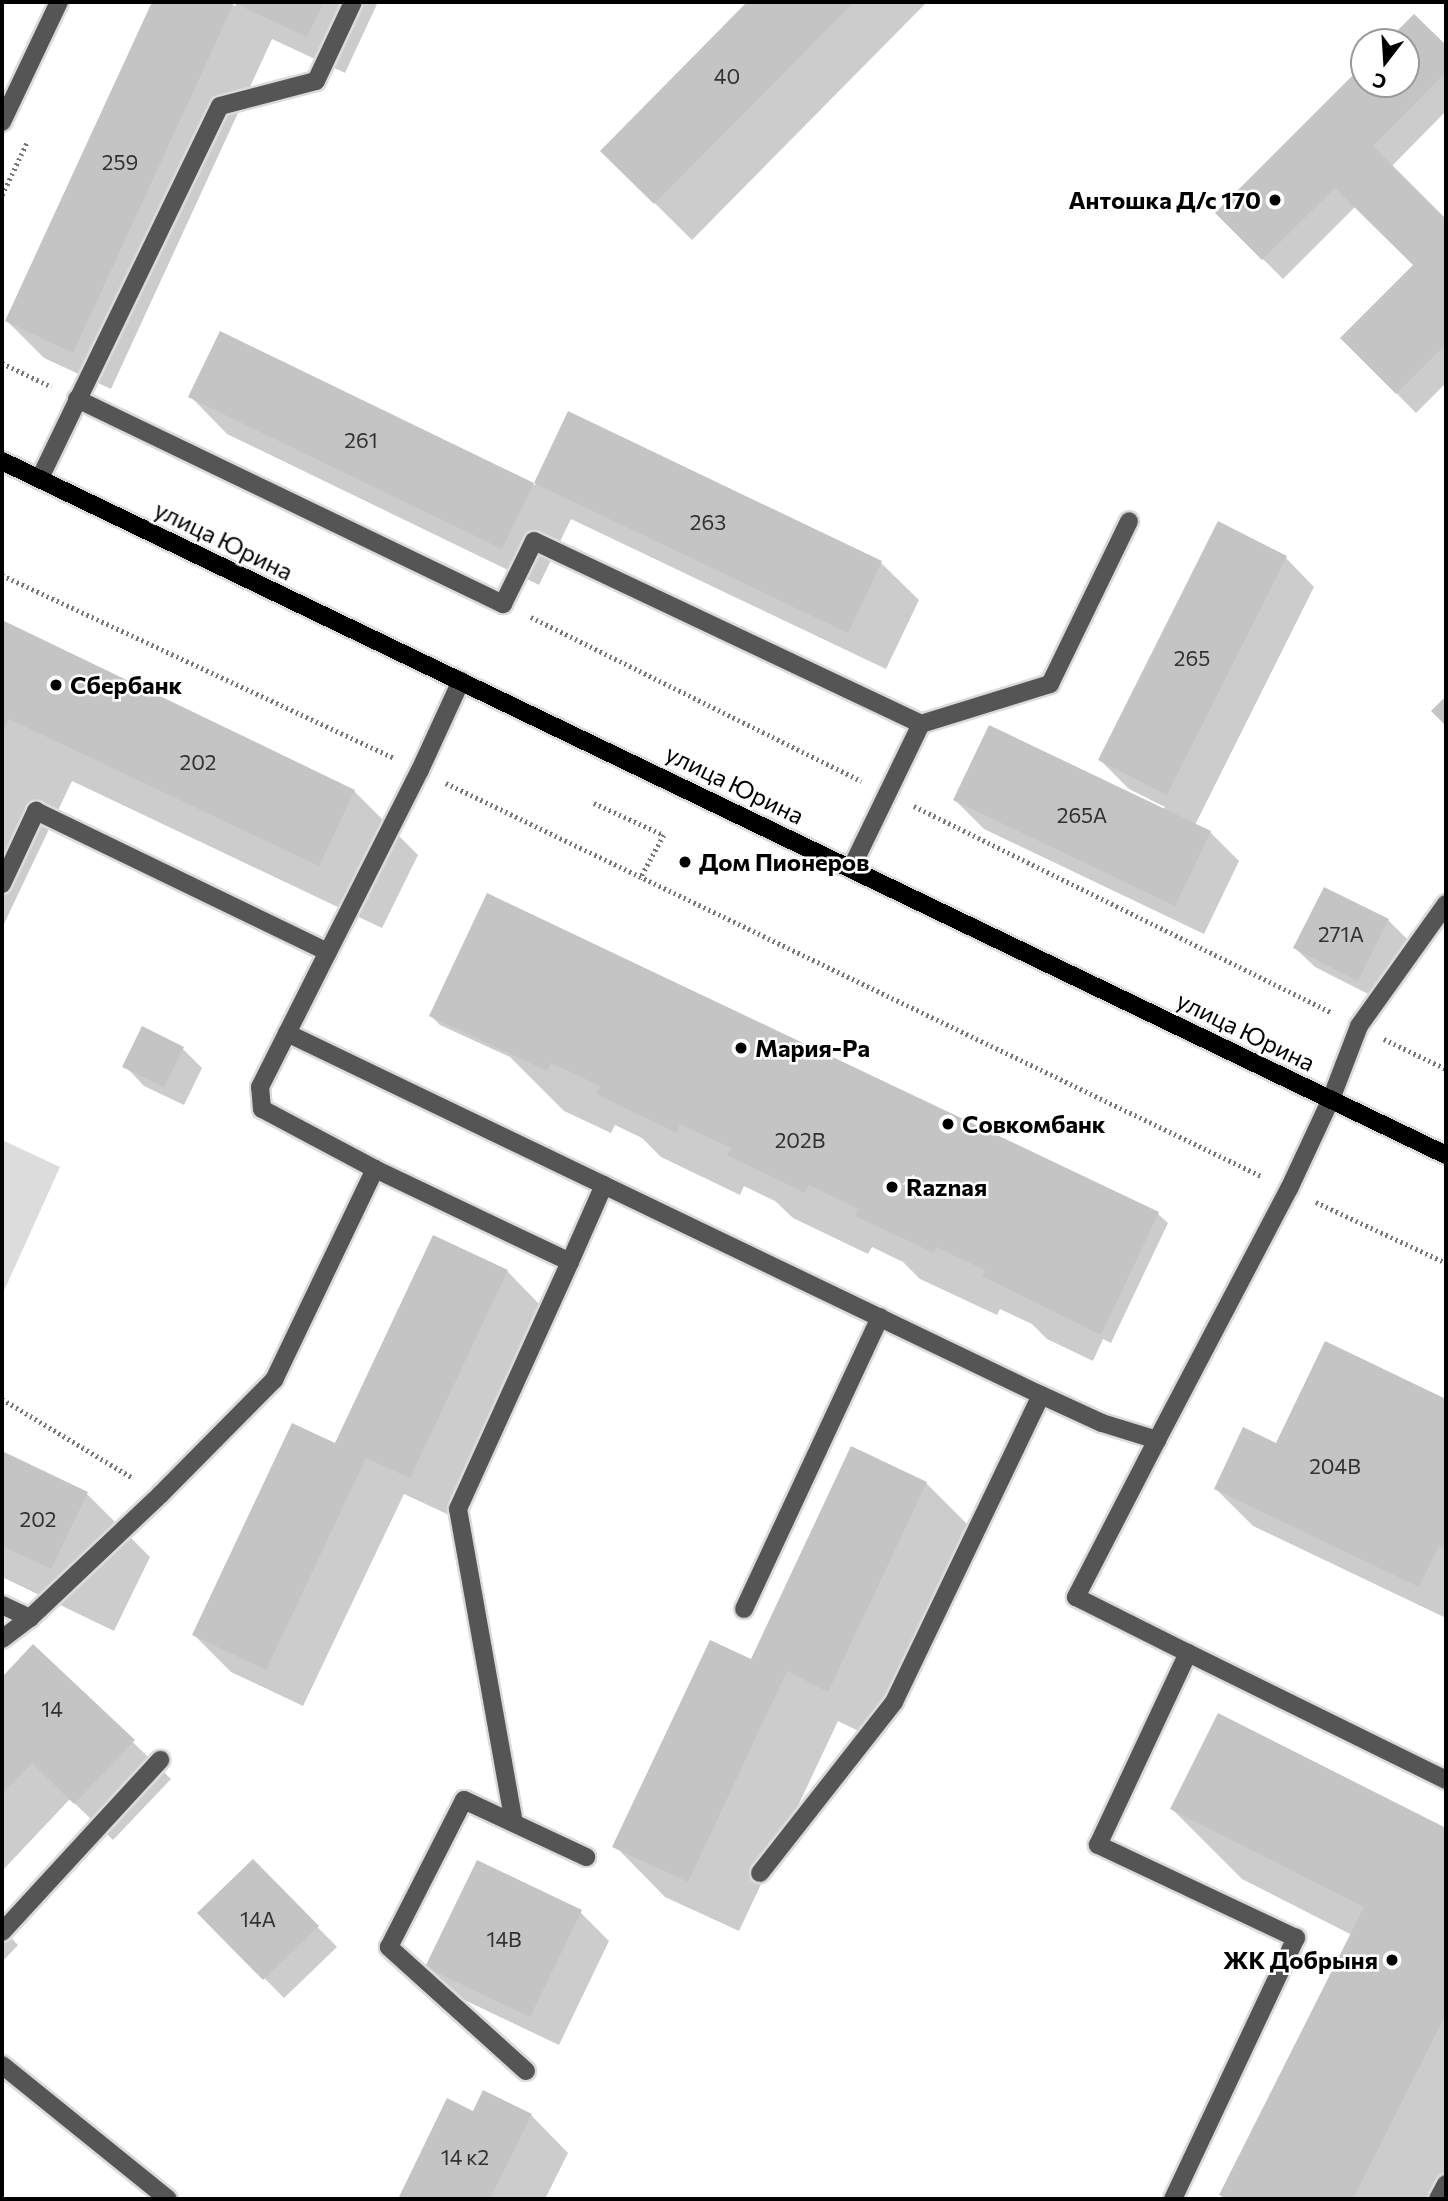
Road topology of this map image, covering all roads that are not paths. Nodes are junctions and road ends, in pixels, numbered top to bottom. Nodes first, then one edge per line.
1 (59, 2) edge
2 (353, 2) edge
3 (2, 122) edge
4 (77, 399) junction
5 (2, 461) edge
6 (40, 478) junction
7 (1129, 521) dead end
8 (461, 681) junction
9 (921, 723) junction
10 (852, 867) junction
11 (2, 884) edge
12 (1446, 904) edge
13 (328, 952) junction
14 (287, 1033) junction
15 (1331, 1099) junction
16 (1446, 1155) edge
17 (375, 1169) junction
18 (604, 1185) junction
19 (570, 1262) junction
20 (880, 1317) junction
21 (1041, 1395) junction
22 (1157, 1440) junction
23 (2, 1605) edge
24 (744, 1609) dead end
25 (30, 1618) junction
26 (2, 1639) edge
27 (1188, 1653) junction
28 (160, 1760) dead end
29 (1446, 1780) edge
30 (514, 1823) junction
31 (586, 1857) dead end
32 (760, 1873) dead end
33 (2, 1932) edge
34 (2, 2065) edge
35 (526, 2071) dead end
36 (1446, 2184) edge
37 (169, 2199) edge
38 (1173, 2199) edge
39 (1438, 2199) edge

1 - 3 street
2 - 4 street
4 - 6 street
4 - 9 street
5 - 6 main road, улица Юрина
6 - 8 main road, улица Юрина
7 - 9 street
8 - 10 main road, улица Юрина
8 - 13 street
9 - 10 street
10 - 15 main road, улица Юрина
11 - 13 street
12 - 15 street
13 - 14 street
14 - 17 street
14 - 18 street
15 - 16 main road, улица Юрина
15 - 22 street
17 - 19 street
17 - 25 street
18 - 19 street
18 - 20 street
19 - 30 street
20 - 21 street
20 - 24 street
21 - 22 street
21 - 32 street
22 - 27 street
23 - 25 street
25 - 26 street
27 - 29 street
27 - 38 street
28 - 33 street
30 - 31 street
30 - 35 street
34 - 37 street
36 - 39 street

